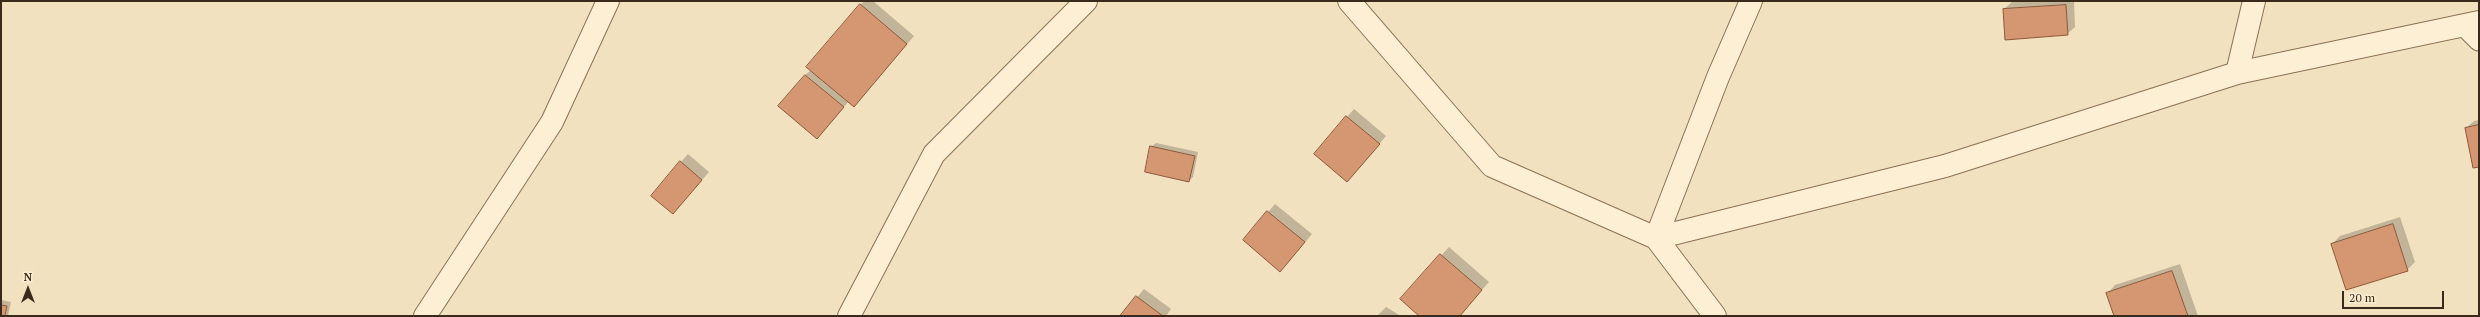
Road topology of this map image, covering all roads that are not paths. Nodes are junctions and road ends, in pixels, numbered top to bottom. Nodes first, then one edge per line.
1 (608, 1) edge
2 (1086, 1) edge
3 (1349, 1) edge
4 (1751, 1) edge
5 (2254, 1) edge
6 (2475, 30) edge
7 (2237, 72) junction
8 (1656, 238) junction
9 (425, 316) edge
10 (849, 316) edge
11 (1715, 316) edge

1 - 9 street
2 - 10 street
3 - 8 street
4 - 8 street
5 - 7 street
6 - 7 street
7 - 8 street
8 - 11 street

